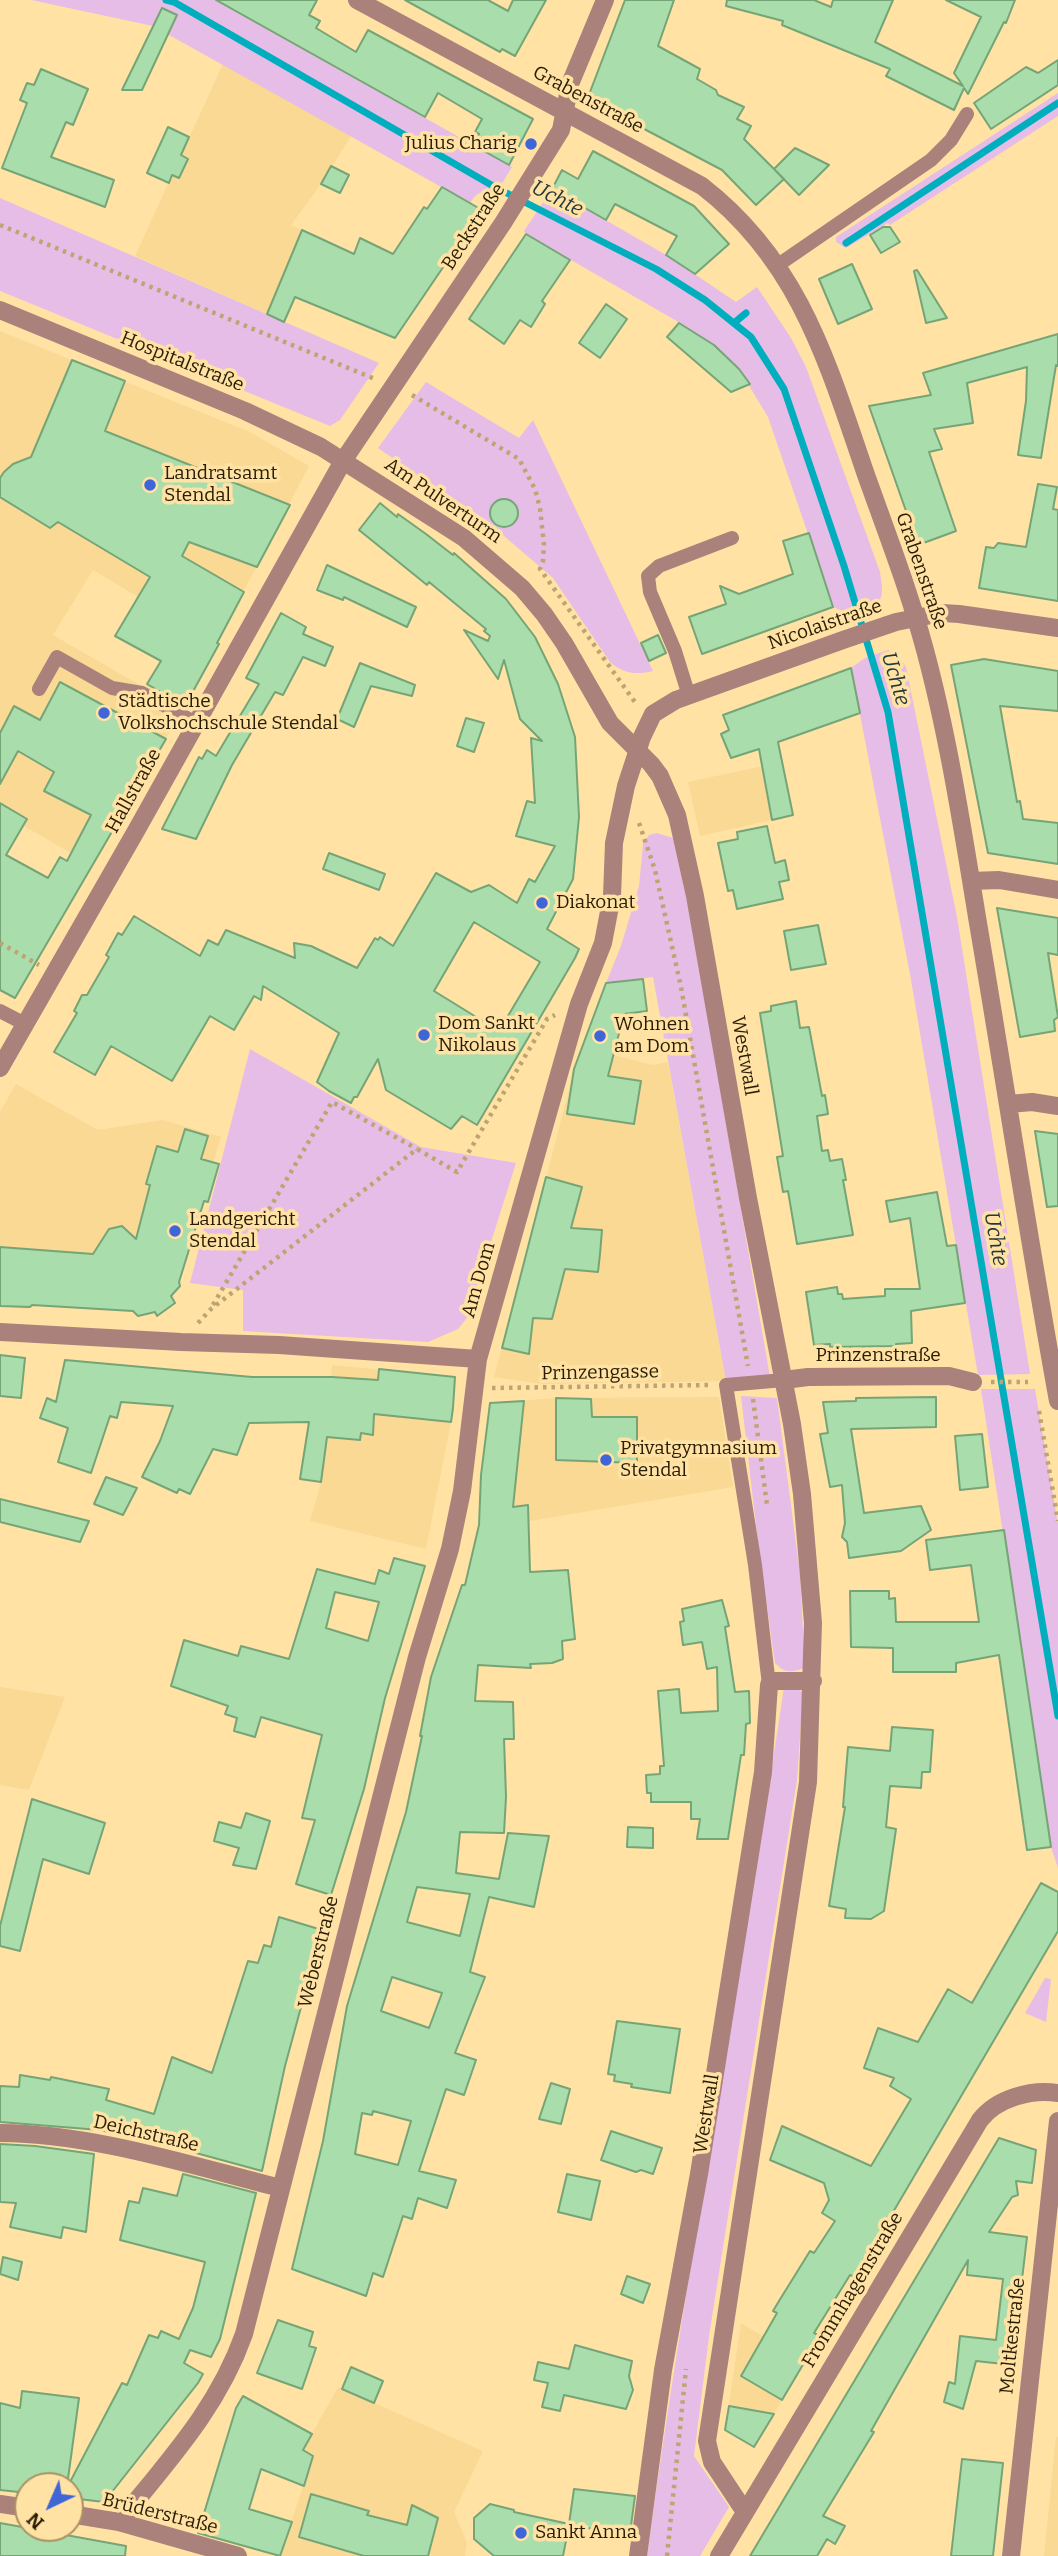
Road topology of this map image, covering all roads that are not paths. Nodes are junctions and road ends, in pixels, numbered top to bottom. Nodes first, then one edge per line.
1 (357, 0) edge
2 (605, 0) edge
3 (565, 111) junction
4 (967, 114) dead end
5 (778, 265) junction
6 (0, 310) edge
7 (343, 461) junction
8 (732, 538) dead end
9 (916, 618) junction
10 (1058, 628) edge
11 (39, 689) dead end
12 (689, 696) junction
13 (196, 723) junction
14 (637, 750) junction
15 (971, 881) junction
16 (1058, 890) edge
17 (0, 1011) edge
18 (25, 1024) junction
19 (0, 1068) edge
20 (1009, 1104) junction
21 (1058, 1106) edge
22 (0, 1332) edge
23 (478, 1359) junction
24 (1056, 1374) edge
25 (784, 1380) junction
26 (973, 1382) road end
27 (1058, 1401) edge
28 (813, 1681) junction
29 (769, 1685) junction
30 (1058, 2093) edge
31 (1058, 2121) edge
32 (0, 2133) edge
33 (281, 2188) junction
34 (745, 2512) junction
35 (84, 2516) edge
36 (119, 2522) junction
37 (239, 2556) edge
38 (638, 2556) edge
39 (719, 2556) edge
40 (1011, 2556) edge

1 - 3 street, Grabenstraße
2 - 3 street, Beckstraße
3 - 5 street, Grabenstraße
3 - 7 street, Beckstraße
4 - 5 lane
5 - 9 street, Grabenstraße
6 - 7 street, Hospitalstraße
7 - 13 street, Hallstraße
7 - 14 street, Am Pulverturm
8 - 12 lane
9 - 10 street, Nicolaistraße
9 - 12 street, Nicolaistraße
9 - 15 street, Grabenstraße
11 - 13 lane
12 - 14 street, Nicolaistraße
13 - 18 street, Hallstraße
14 - 23 street, Am Dom
14 - 25 street, Westwall
15 - 16 street
15 - 20 street, Grabenstraße
17 - 18 lane
18 - 19 street, Hallstraße
20 - 21 street
20 - 24 street, Grabenstraße
22 - 23 street
23 - 33 street, Weberstraße
24 - 27 street, Grabenstraße
25 - 26 street, Prinzenstraße
25 - 28 street, Westwall
25 - 29 lane, Westwall
28 - 29 street
28 - 34 street, Westwall
29 - 38 street, Westwall
30 - 34 street, Frommhagenstraße
31 - 40 street, Moltkestraße
32 - 33 street, Deichstraße
33 - 36 street, Weberstraße
34 - 39 street, Frommhagenstraße
35 - 36 street, Brüderstraße
36 - 37 street, Brüderstraße

